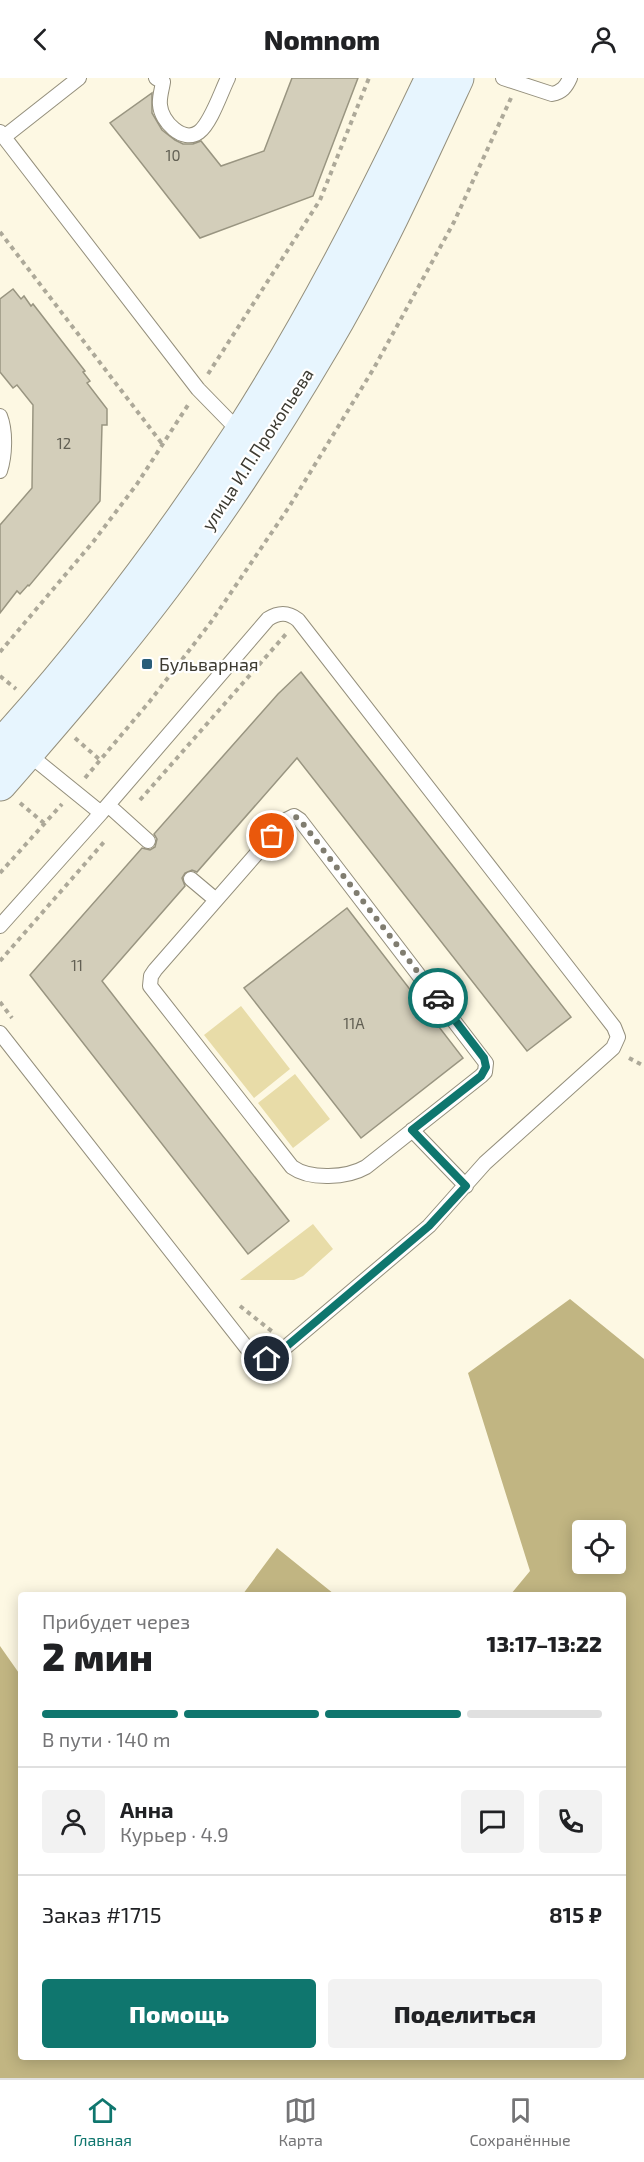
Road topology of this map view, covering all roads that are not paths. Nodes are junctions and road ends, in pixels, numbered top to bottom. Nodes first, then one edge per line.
1 (79, 78) edge
2 (228, 78) edge
3 (432, 78) edge
4 (457, 78) edge
5 (503, 78) edge
6 (570, 78) edge
7 (161, 79) edge
8 (2, 134) edge
9 (0, 416) edge
10 (250, 440) junction
11 (0, 471) edge
12 (9, 742) edge
13 (10, 793) edge
14 (105, 809) junction
15 (148, 841) dead end
16 (191, 879) dead end
17 (216, 900) junction
18 (0, 926) edge
19 (0, 1033) edge
20 (412, 1130) junction
21 (466, 1186) junction

1 - 8 lane
2 - 7 lane
3 - 10 street, улица И.П.Прокопьева
4 - 10 street, улица И.П.Прокопьева
5 - 6 lane
8 - 10 lane
9 - 11 lane
10 - 12 street, улица И.П.Прокопьева
12 - 13 street, улица И.П.Прокопьева
12 - 14 lane
14 - 15 lane
14 - 18 lane
14 - 21 lane
16 - 17 lane
17 - 20 lane
17 - 20 lane
19 - 21 lane
20 - 21 lane

